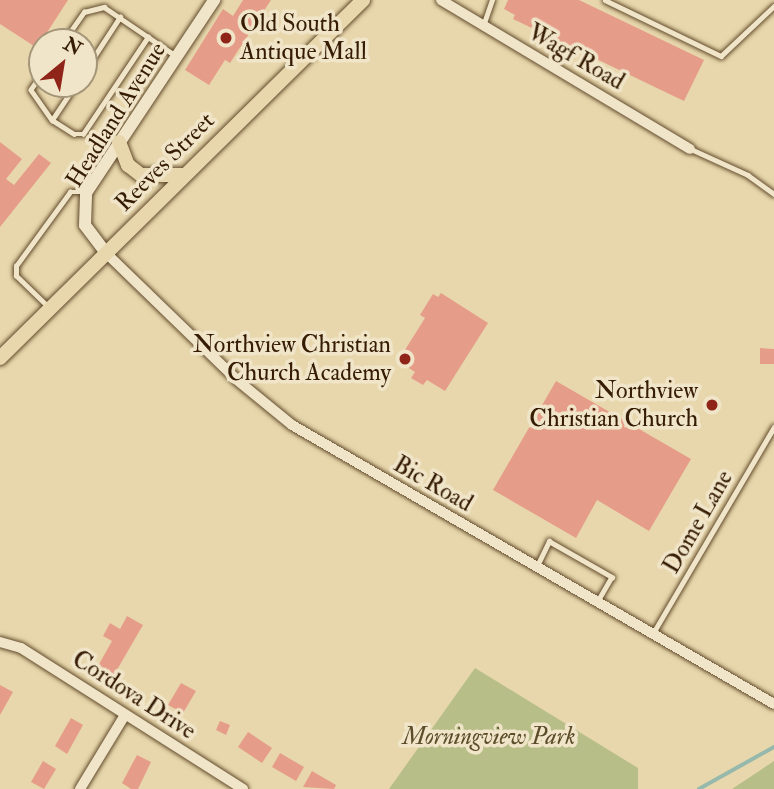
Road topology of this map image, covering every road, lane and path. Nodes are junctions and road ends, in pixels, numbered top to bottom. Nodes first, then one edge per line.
1 (214, 0) edge
2 (363, 0) edge
3 (441, 0) edge
4 (492, 0) edge
5 (605, 0) edge
6 (774, 6) edge
7 (120, 18) junction
8 (482, 27) junction
9 (73, 28) edge
10 (148, 37) junction
11 (98, 51) edge
12 (176, 57) junction
13 (37, 98) edge
14 (67, 98) edge
15 (52, 120) junction
16 (119, 142) junction
17 (690, 149) joint
18 (184, 175) junction
19 (86, 192) junction
20 (774, 194) edge
21 (106, 253) junction
22 (51, 309) junction
23 (0, 358) edge
24 (774, 427) edge
25 (536, 569) junction
26 (597, 604) junction
27 (652, 635) junction
28 (0, 642) edge
29 (774, 704) edge
30 (125, 715) junction
31 (80, 789) edge
32 (243, 789) edge

1 - 12 main road, Headland Avenue
2 - 18 main road, Reeves Street
3 - 8 street, Wagf Road
4 - 8 lane
5 - 6 lane
7 - 9 lane
7 - 10 lane
7 - 11 lane
8 - 17 street, Wagf Road
10 - 12 lane
10 - 15 lane
12 - 16 main road, Headland Avenue
13 - 15 lane
14 - 15 lane
16 - 18 main road
16 - 19 main road, Headland Avenue
17 - 20 lane
18 - 21 main road, Reeves Street
19 - 21 main road, Headland Avenue
19 - 22 lane
21 - 22 main road, Reeves Street
21 - 25 street, Bic Road
22 - 23 main road, Reeves Street
24 - 27 lane, Dome Lane
25 - 26 street, Bic Road
25 - 26 lane
26 - 27 street, Bic Road
27 - 29 street, Bic Road
28 - 30 street, Cordova Drive
30 - 31 street
30 - 32 street, Cordova Drive

